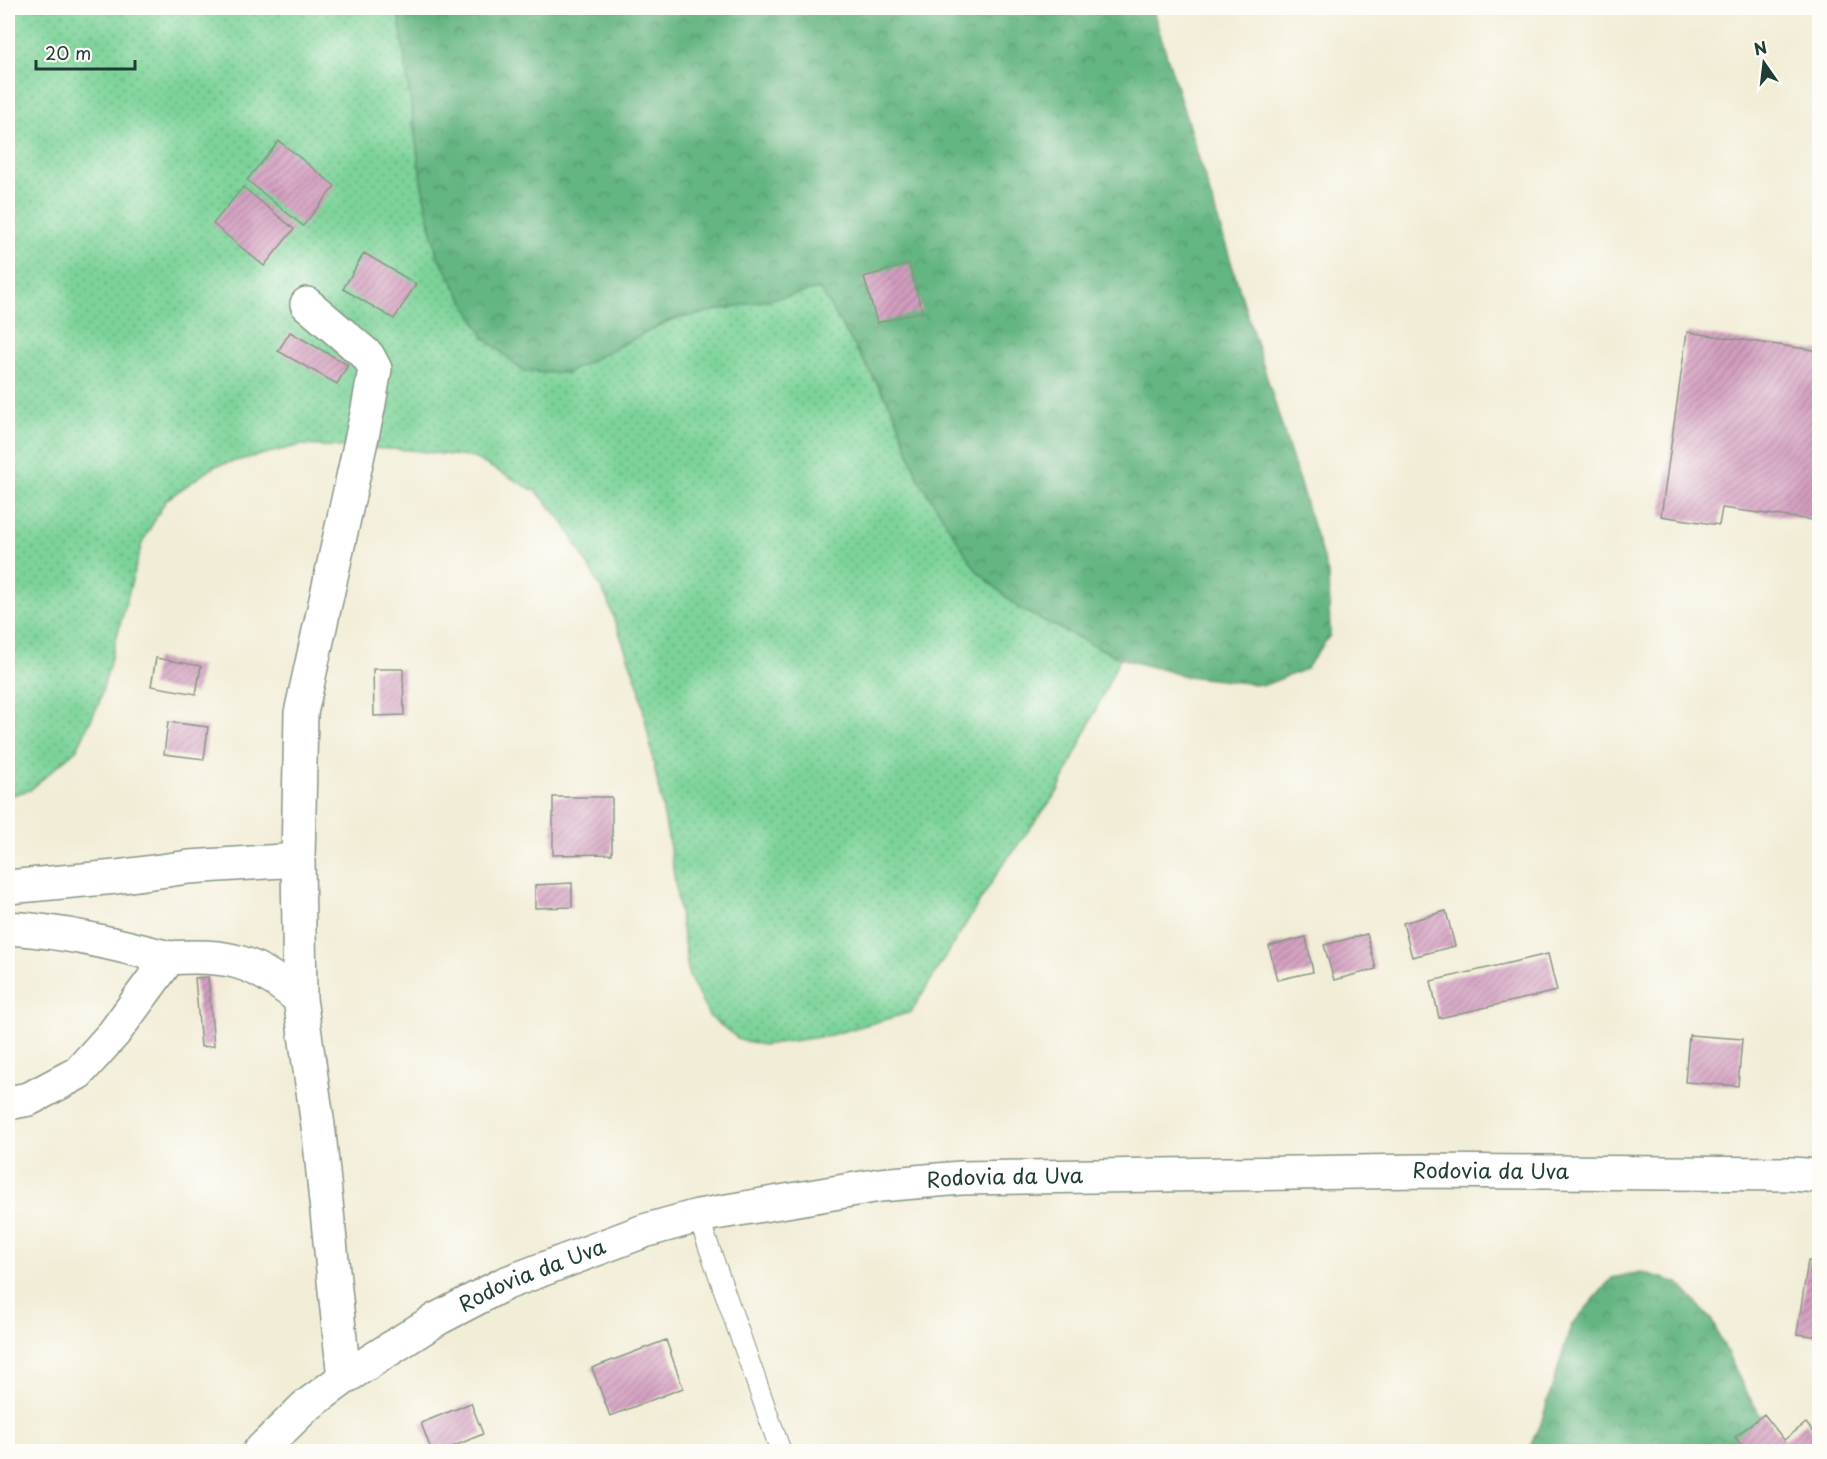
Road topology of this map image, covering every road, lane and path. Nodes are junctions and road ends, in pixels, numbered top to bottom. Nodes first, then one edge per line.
1 (307, 304) dead end
2 (298, 860) junction
3 (8, 887) edge
4 (8, 928) edge
5 (169, 958) junction
6 (300, 999) junction
7 (8, 1103) edge
8 (1820, 1176) edge
9 (698, 1216) junction
10 (344, 1378) junction
11 (259, 1452) edge
12 (781, 1452) edge

1 - 2 street
2 - 3 street
2 - 6 street
4 - 5 street
5 - 6 street
5 - 7 street
6 - 10 street
8 - 9 street, Rodovia da Uva
9 - 10 street, Rodovia da Uva
9 - 12 lane
10 - 11 street, Rodovia da Uva

